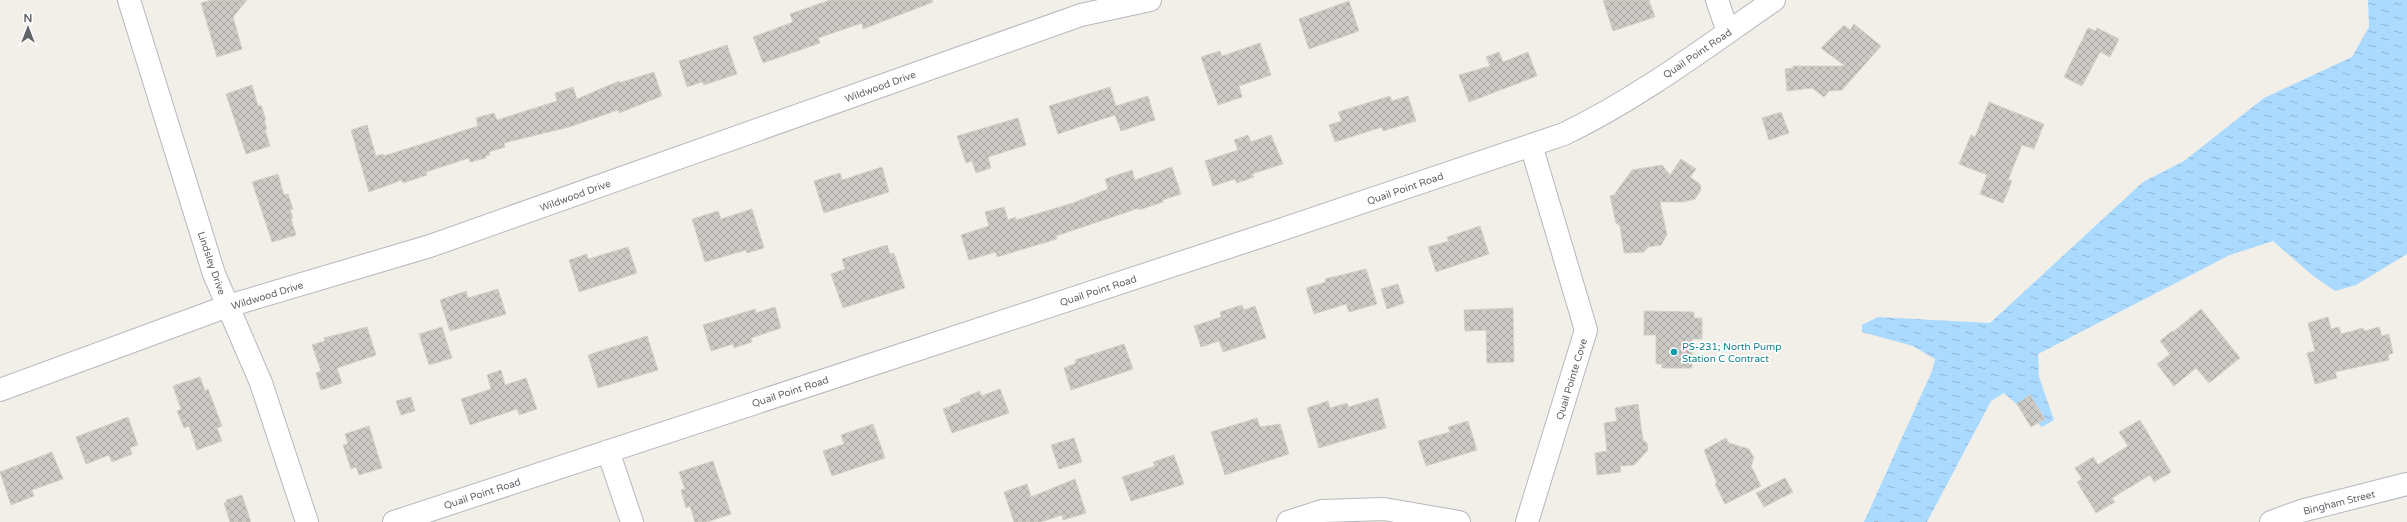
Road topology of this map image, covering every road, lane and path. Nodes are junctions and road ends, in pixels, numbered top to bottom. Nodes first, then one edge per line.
1 (129, 0) edge
2 (1150, 0) edge
3 (1717, 0) edge
4 (1774, 0) edge
5 (1728, 32) junction
6 (1531, 145) junction
7 (228, 306) junction
8 (0, 390) edge
9 (608, 450) junction
10 (2407, 484) edge
11 (307, 522) edge
12 (394, 522) edge
13 (632, 522) edge
14 (1288, 522) edge
15 (1459, 522) edge
16 (1527, 522) edge
17 (2272, 522) edge

1 - 7 street, Lindsley Drive
2 - 7 street, Wildwood Drive
3 - 5 street
4 - 5 street, Quail Point Road
5 - 6 street, Quail Point Road
6 - 9 street, Quail Point Road
6 - 16 street, Quail Pointe Cove
7 - 8 street, Wildwood Drive
7 - 11 street, Lindsley Drive
9 - 12 street, Quail Point Road
9 - 13 street
10 - 17 street, Bingham Street
14 - 15 street

